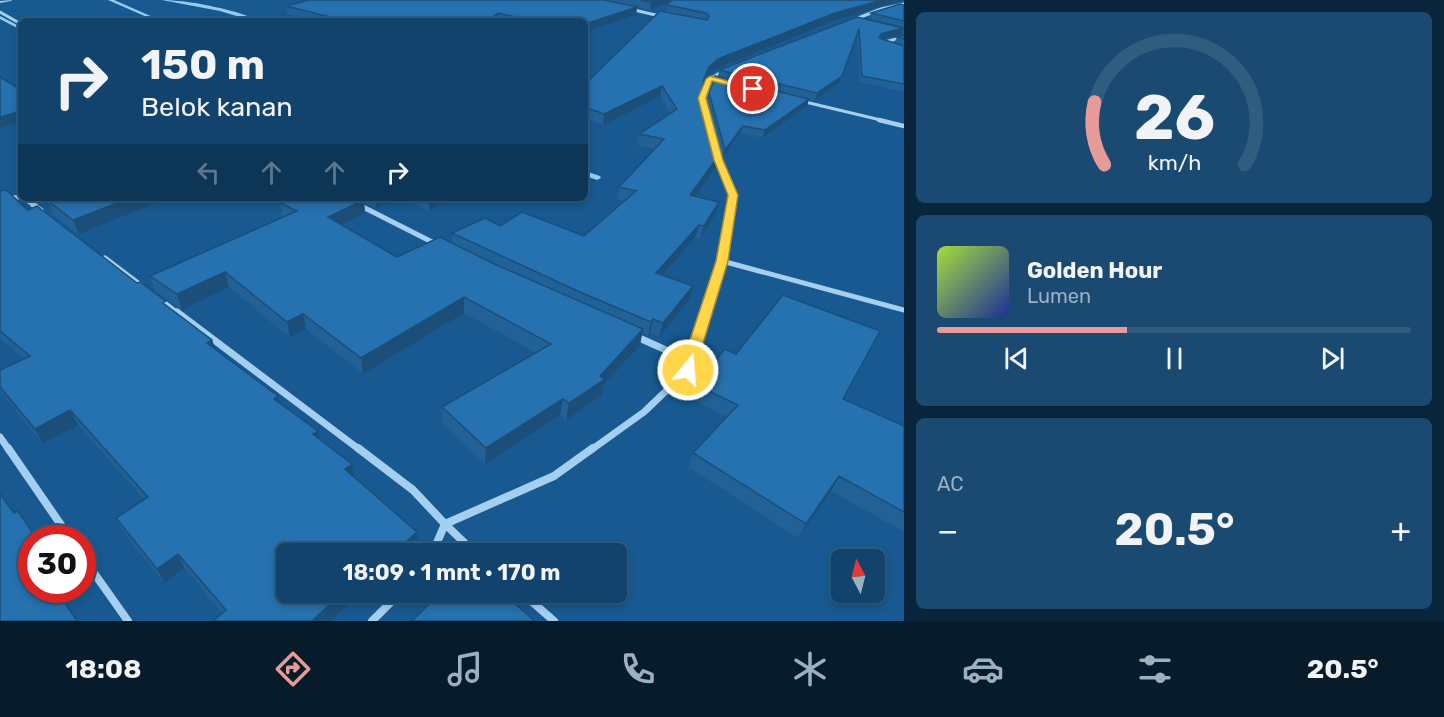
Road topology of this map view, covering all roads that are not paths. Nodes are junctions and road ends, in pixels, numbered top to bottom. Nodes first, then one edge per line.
1 (903, 5) edge
2 (628, 9) edge
3 (0, 12) edge
4 (671, 18) edge
5 (855, 19) junction
6 (865, 21) edge
7 (18, 22) edge
8 (844, 23) edge
9 (904, 37) edge
10 (893, 48) edge
11 (728, 68) edge
12 (710, 79) junction
13 (721, 81) edge
14 (791, 99) edge
15 (704, 108) edge
16 (904, 126) edge
17 (716, 150) edge
18 (18, 198) edge
19 (0, 199) edge
20 (26, 201) edge
21 (351, 201) edge
22 (46, 214) edge
23 (440, 246) edge
24 (102, 256) edge
25 (722, 261) junction
26 (150, 292) edge
27 (159, 299) edge
28 (904, 310) edge
29 (624, 331) edge
30 (690, 360) junction
31 (0, 437) edge
32 (445, 524) junction
33 (61, 525) edge
34 (437, 543) edge
35 (465, 543) edge
36 (96, 576) edge
37 (390, 603) edge
38 (534, 603) edge
39 (128, 621) edge
40 (372, 621) edge
41 (554, 621) edge

1 - 5 street
2 - 4 street
3 - 7 street
5 - 6 street
5 - 8 street
9 - 10 street
11 - 12 street
12 - 13 street
12 - 15 street
14 - 16 street
17 - 25 street
18 - 19 street
20 - 22 street
21 - 23 street
24 - 26 street
25 - 28 street
25 - 30 street
27 - 32 street
29 - 30 street
30 - 32 street
31 - 33 street
32 - 34 street
32 - 35 street
36 - 39 street
37 - 40 street
38 - 41 street

